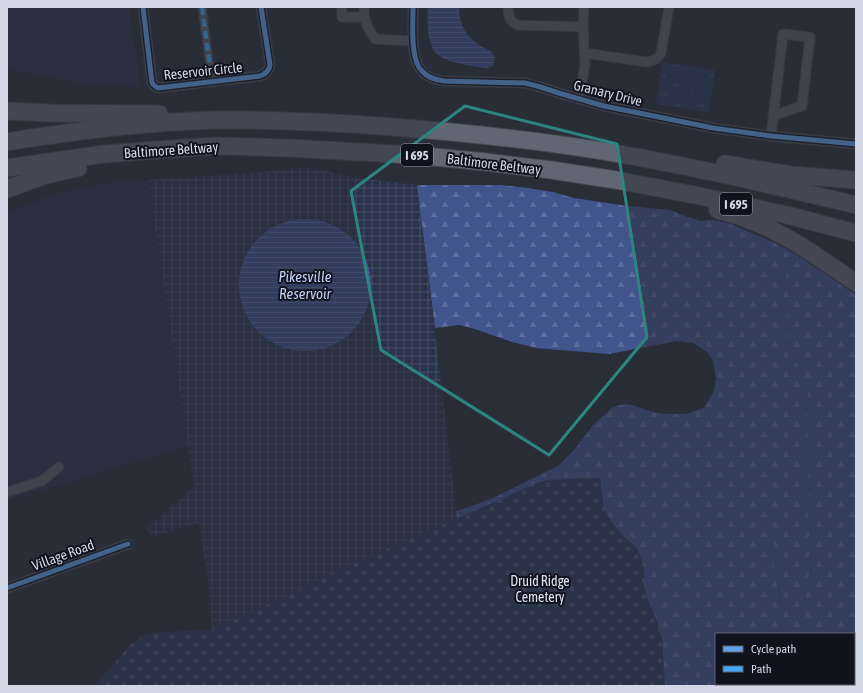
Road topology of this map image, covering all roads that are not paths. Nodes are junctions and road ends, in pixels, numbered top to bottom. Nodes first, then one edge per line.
1 (143, 7) edge
2 (202, 7) edge
3 (261, 7) edge
4 (342, 7) edge
5 (364, 7) edge
6 (413, 7) edge
7 (508, 7) edge
8 (584, 7) edge
9 (669, 7) edge
10 (364, 17) junction
11 (583, 27) junction
12 (413, 41) junction
13 (584, 53) junction
14 (212, 82) junction
15 (579, 99) junction
16 (7, 111) edge
17 (773, 116) junction
18 (220, 120) junction
19 (771, 136) junction
20 (7, 142) edge
21 (856, 144) edge
22 (216, 146) junction
23 (619, 154) junction
24 (7, 168) edge
25 (616, 180) junction
26 (856, 180) edge
27 (7, 189) edge
28 (856, 205) edge
29 (856, 233) edge
30 (856, 283) edge
31 (59, 467) dead end
32 (7, 492) edge
33 (128, 544) dead end
34 (7, 588) edge

1 - 14 street, Reservoir Circle
2 - 14 street
3 - 14 street, Reservoir Circle
4 - 10 street
5 - 10 street
6 - 12 street, Granary Drive
7 - 11 street
8 - 11 street
9 - 13 street
10 - 12 street
11 - 13 street
12 - 15 street, Granary Drive
13 - 15 street
15 - 19 street, Granary Drive
16 - 18 highway
17 - 17 street
17 - 19 street
18 - 20 highway, Baltimore Beltway / I 695
18 - 23 highway, Baltimore Beltway / I 695
19 - 21 street, Granary Drive
22 - 24 highway, Baltimore Beltway / I 695
22 - 25 highway, Baltimore Beltway / I 695
22 - 27 highway
23 - 26 highway
23 - 28 highway, Baltimore Beltway / I 695
25 - 29 highway, Baltimore Beltway / I 695
25 - 30 highway
31 - 32 street
33 - 34 street, Village Road

